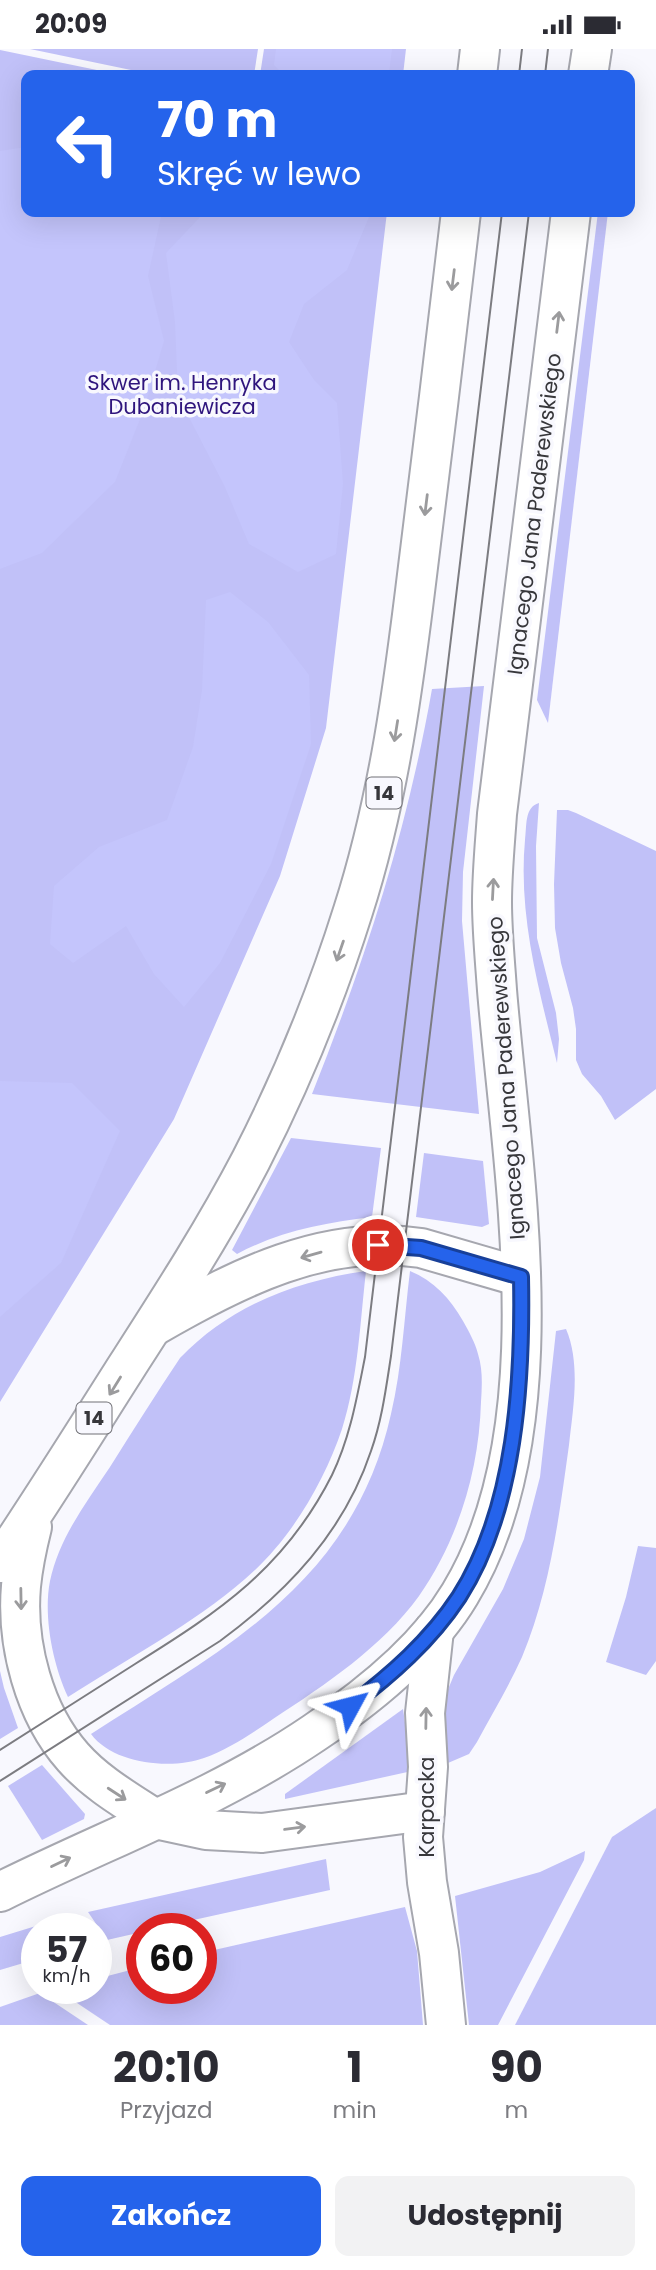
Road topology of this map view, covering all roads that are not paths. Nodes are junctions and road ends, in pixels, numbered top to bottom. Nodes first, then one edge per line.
1 (480, 49) edge
2 (592, 49) edge
3 (478, 70) edge
4 (589, 70) edge
5 (460, 217) edge
6 (570, 217) edge
7 (521, 1277) junction
8 (151, 1328) junction
9 (37, 1509) junction
10 (0, 1563) edge
11 (434, 1630) junction
12 (425, 1811) junction
13 (155, 1819) junction
14 (0, 1892) edge
15 (446, 2025) edge

1 - 3 main road
2 - 4 main road
5 -> 8 main road, 14
7 -> 6 main road, Ignacego Jana Paderewskiego
7 -> 8 main road
7 - 11 main road, Ignacego Jana Paderewskiego
8 -> 9 main road, 14
9 - 10 main road, 14
9 -> 13 main road
12 -> 11 main road, Karpacka
13 -> 11 main road, Ignacego Jana Paderewskiego
13 -> 12 main road
12 - 15 main road, Karpacka
14 -> 13 main road, Ignacego Jana Paderewskiego

